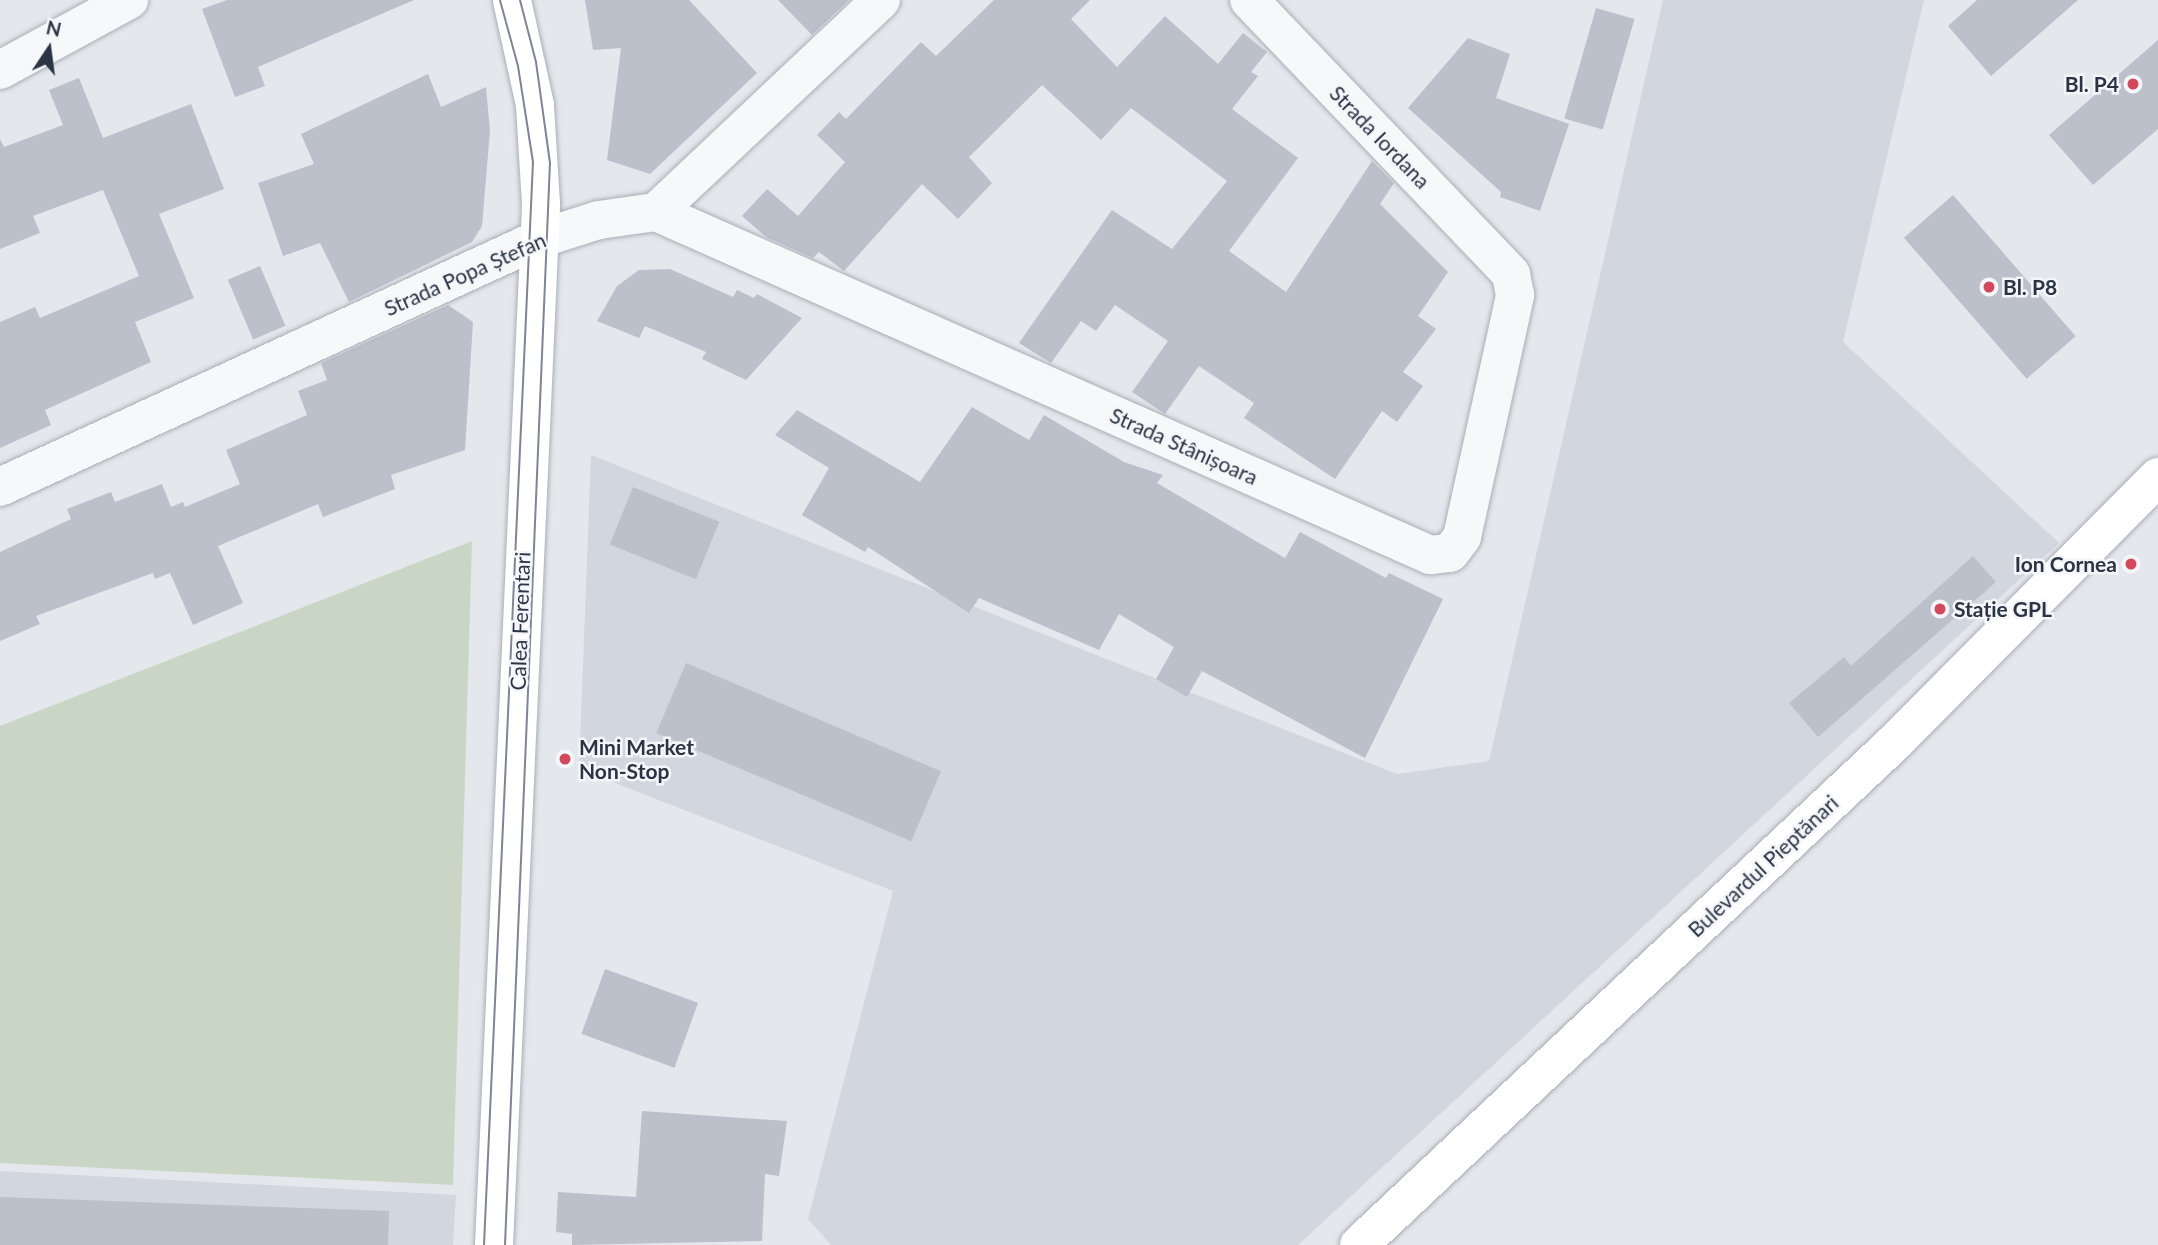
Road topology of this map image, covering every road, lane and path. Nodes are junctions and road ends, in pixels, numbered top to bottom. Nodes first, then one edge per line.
1 (129, 0) edge
2 (512, 0) edge
3 (881, 0) edge
4 (1248, 0) edge
5 (0, 69) edge
6 (656, 212) junction
7 (539, 239) junction
8 (1511, 274) joint
9 (2158, 477) edge
10 (0, 487) edge
11 (1368, 1241) edge
12 (494, 1245) edge

1 - 5 street
2 - 7 main road, Calea Ferentari
3 - 6 street
4 - 8 street, Strada Iordana
6 - 7 street, Strada Popa Ștefan
6 - 8 street, Strada Stânișoara
7 - 10 street, Strada Popa Ștefan
7 - 12 main road, Calea Ferentari
9 - 11 main road, Bulevardul Pieptănari

